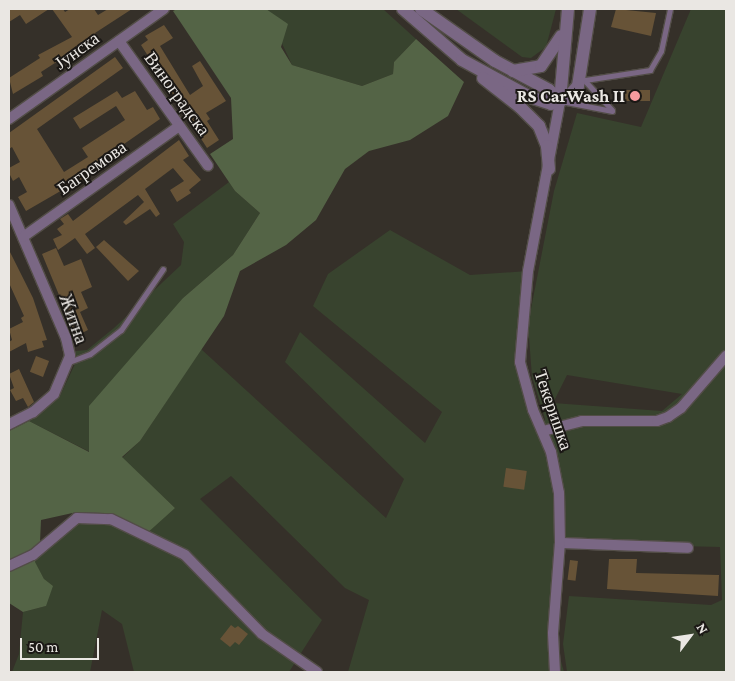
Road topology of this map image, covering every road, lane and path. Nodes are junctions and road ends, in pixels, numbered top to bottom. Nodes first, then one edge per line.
1 (164, 9) edge
2 (403, 9) edge
3 (421, 9) edge
4 (568, 9) edge
5 (590, 9) edge
6 (670, 9) edge
7 (564, 29) junction
8 (118, 41) junction
9 (462, 60) junction
10 (513, 71) junction
11 (582, 78) junction
12 (560, 101) junction
13 (9, 119) edge
14 (179, 126) junction
15 (208, 166) dead end
16 (549, 169) junction
17 (9, 205) edge
18 (23, 237) junction
19 (163, 269) dead end
20 (726, 356) edge
21 (68, 362) junction
22 (9, 424) edge
23 (543, 431) junction
24 (560, 544) junction
25 (688, 548) dead end
26 (9, 566) edge
27 (317, 672) edge
28 (556, 672) edge

1 - 8 street, Јунска
2 - 9 street
3 - 10 street
4 - 7 street
5 - 11 street
6 - 11 lane
7 - 10 street
7 - 12 street
8 - 13 street, Јунска
8 - 14 street, Виноградска
9 - 12 street
9 - 16 street
10 - 12 street
11 - 12 street
11 - 12 lane
12 - 16 street, Текеришка
14 - 15 street, Виноградска
14 - 18 street, Багремова
16 - 23 street, Текеришка
17 - 18 street, Житна
18 - 21 street, Житна
19 - 21 lane
20 - 23 street
21 - 22 street, Житна
23 - 24 street, Текеришка
24 - 25 street
24 - 28 street, Текеришка
26 - 27 street

